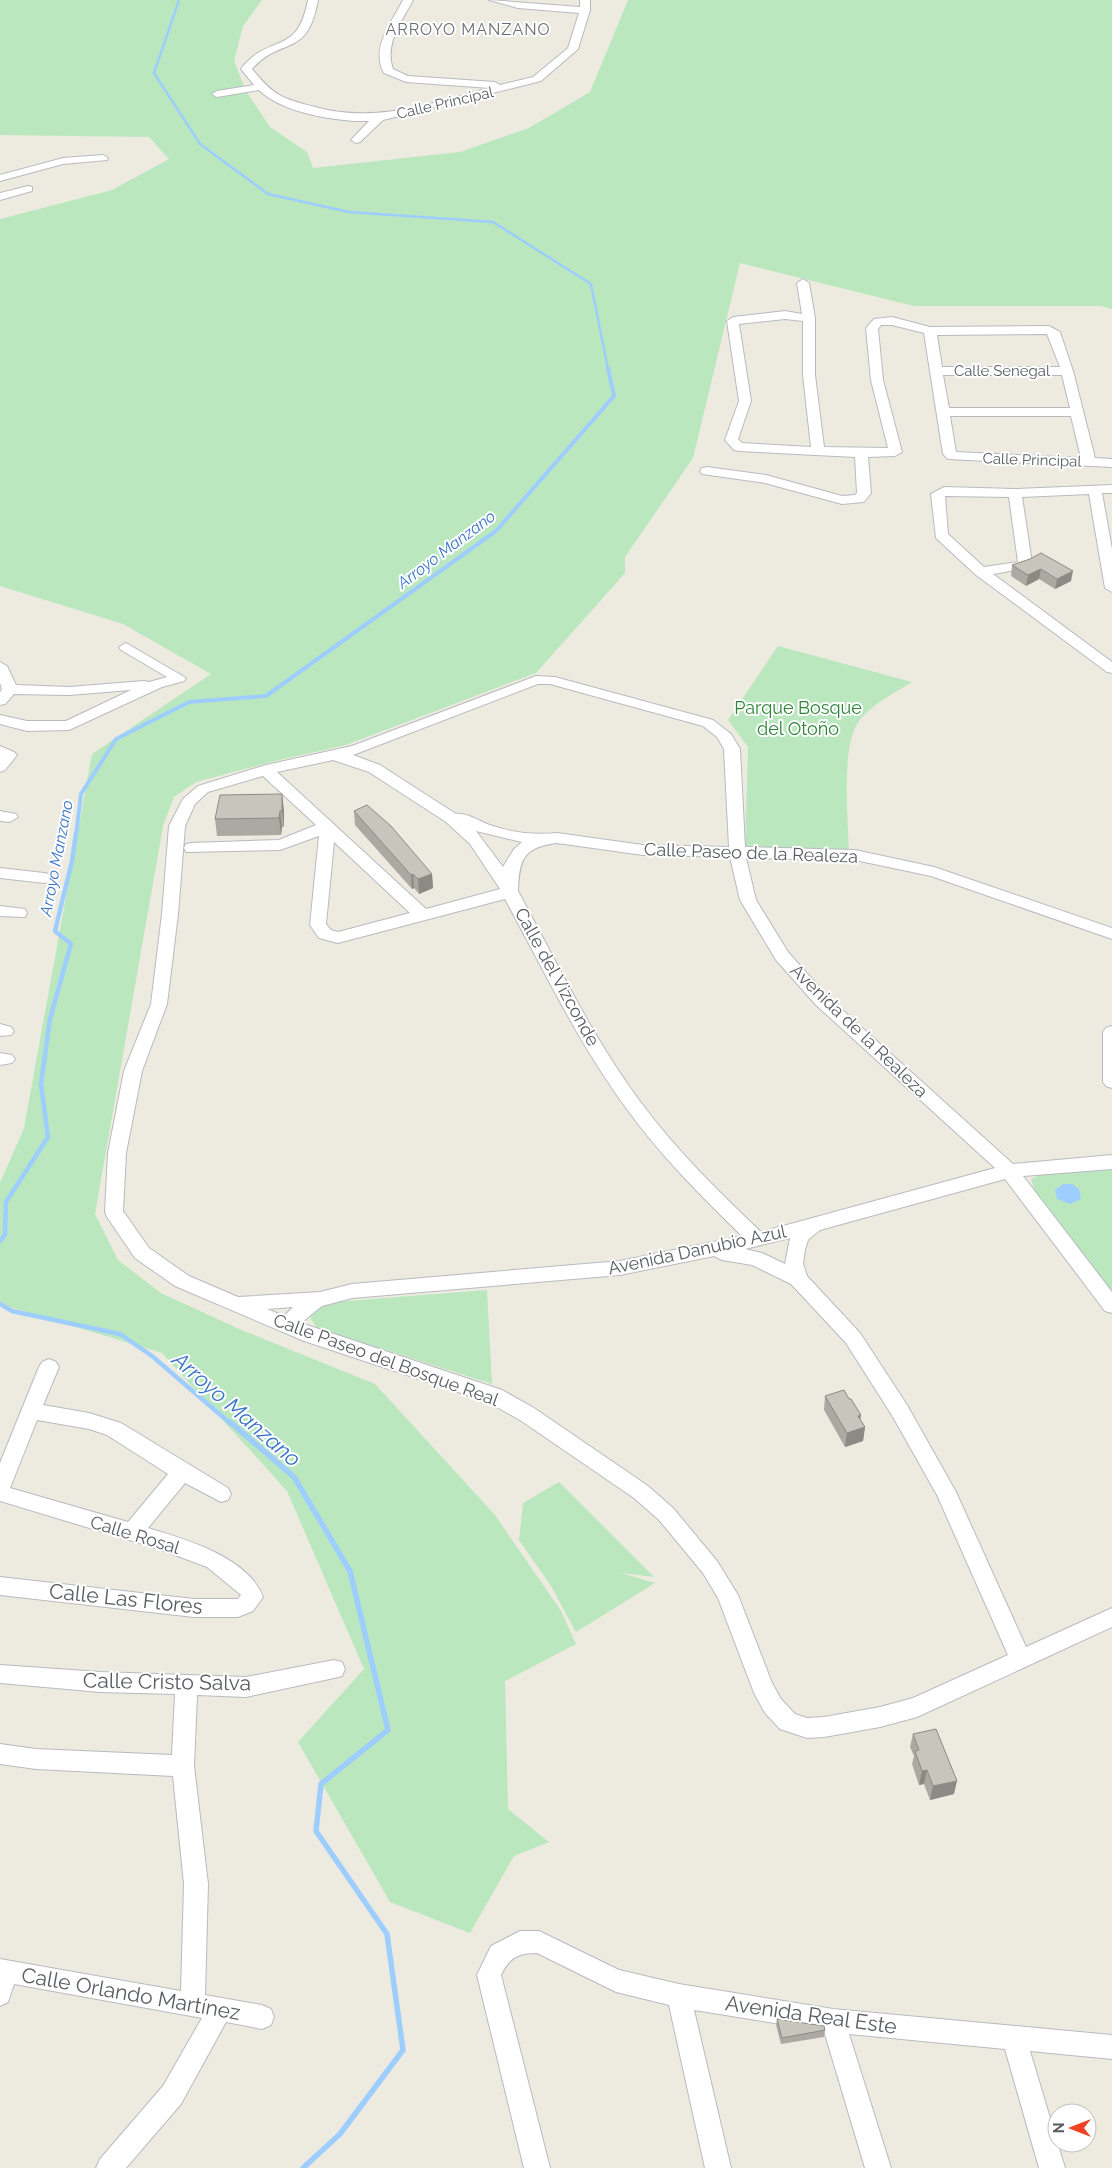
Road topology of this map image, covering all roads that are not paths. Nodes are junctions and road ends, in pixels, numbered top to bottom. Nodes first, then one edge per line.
1 (313, 0) edge
2 (408, 0) edge
3 (494, 0) edge
4 (585, 5) edge
5 (514, 86) junction
6 (261, 87) junction
7 (217, 94) dead end
8 (379, 118) junction
9 (356, 140) dead end
10 (103, 158) dead end
11 (0, 178) edge
12 (28, 189) dead end
13 (0, 197) edge
14 (803, 283) dead end
15 (809, 318) junction
16 (930, 331) junction
17 (1067, 370) junction
18 (936, 371) junction
19 (943, 412) junction
20 (1078, 412) junction
21 (818, 450) junction
22 (861, 453) junction
23 (1089, 462) junction
24 (1112, 463) edge
25 (707, 471) dead end
26 (1112, 489) edge
27 (1096, 491) junction
28 (1015, 492) junction
29 (981, 572) junction
30 (1112, 588) edge
31 (126, 647) dead end
32 (1112, 669) edge
33 (4, 677) edge
34 (550, 680) joint
35 (156, 684) junction
36 (0, 701) edge
37 (0, 719) edge
38 (367, 745) junction
39 (0, 751) edge
40 (328, 756) junction
41 (366, 762) junction
42 (0, 767) edge
43 (266, 770) junction
44 (290, 793) junction
45 (273, 798) edge
46 (439, 809) junction
47 (328, 826) junction
48 (557, 838) junction
49 (192, 848) dead end
50 (737, 852) junction
51 (0, 873) edge
52 (44, 878) dead end
53 (510, 892) junction
54 (0, 910) edge
55 (19, 913) dead end
56 (422, 915) junction
57 (1085, 926) junction
58 (1112, 934) edge
59 (1112, 948) edge
60 (1112, 1032) edge
61 (1112, 1082) edge
62 (1112, 1162) edge
63 (1008, 1172) junction
64 (813, 1225) junction
65 (757, 1240) junction
66 (707, 1252) junction
67 (798, 1279) junction
68 (320, 1297) junction
69 (233, 1304) junction
70 (1112, 1306) edge
71 (287, 1326) junction
72 (49, 1367) dead end
73 (31, 1411) junction
74 (182, 1472) junction
75 (0, 1488) edge
76 (0, 1493) edge
77 (221, 1494) dead end
78 (131, 1533) junction
79 (0, 1586) edge
80 (251, 1601) joint
81 (1112, 1617) edge
82 (1020, 1658) junction
83 (334, 1669) dead end
84 (0, 1674) edge
85 (186, 1686) junction
86 (0, 1754) edge
87 (183, 1766) junction
88 (2, 1978) edge
89 (679, 1996) junction
90 (193, 2005) junction
91 (220, 2010) junction
92 (262, 2017) dead end
93 (833, 2021) junction
94 (1014, 2037) junction
95 (1112, 2047) edge
96 (110, 2168) edge
97 (537, 2168) edge
98 (718, 2168) edge
99 (878, 2168) edge
100 (1052, 2168) edge

1 - 6 street, Calle Principal
2 - 5 street
3 - 4 street
4 - 5 street, Calle Principal
5 - 8 street, Calle Principal
6 - 7 street
6 - 8 street, Calle Principal
8 - 9 street
10 - 11 street
12 - 13 street
14 - 15 street
15 - 21 street
15 - 21 street
16 - 17 street
16 - 18 street
16 - 22 street
17 - 18 street, Calle Senegal
17 - 20 street
18 - 19 street
19 - 20 street
19 - 23 street, Calle Principal
20 - 23 street
21 - 22 street
22 - 25 street
23 - 24 street, Calle Principal
26 - 27 street
27 - 28 street
27 - 30 street
28 - 29 street
28 - 29 street
29 - 32 street
31 - 35 street
33 - 35 street
33 - 36 street
34 - 38 street, Calle Paseo del Bosque Real
34 - 50 street, Avenida de la Realeza
35 - 37 street
38 - 40 street, Calle Paseo del Bosque Real
38 - 41 street
39 - 42 street
40 - 41 street, Calle del Vizconde
40 - 43 street, Calle Paseo del Bosque Real
41 - 46 street, Calle del Vizconde
43 - 44 street
43 - 69 street, Calle Paseo del Bosque Real
44 - 45 street
44 - 47 street
46 - 48 street, Calle Paseo de la Realeza
46 - 53 street, Calle del Vizconde
47 - 49 street
47 - 56 street
47 - 56 street
48 - 50 street, Calle Paseo de la Realeza
48 - 53 street, Calle Paseo de la Realeza
50 - 57 street, Calle Paseo de la Realeza
50 - 63 street, Avenida de la Realeza
51 - 52 street
53 - 56 street
53 - 65 street, Calle del Vizconde
54 - 55 street
57 - 58 street, Calle Paseo de la Realeza
57 - 59 street, Calle Paseo de la Realeza
60 - 61 street
62 - 63 street, Avenida Danubio Azul
63 - 64 street, Avenida Danubio Azul
63 - 70 street, Avenida de la Realeza
64 - 65 street, Avenida Danubio Azul
64 - 67 street
65 - 66 street, Avenida Danubio Azul
66 - 67 street
66 - 68 street, Avenida Danubio Azul
67 - 82 street
68 - 69 street, Calle Paseo del Bosque Real
68 - 71 street, Avenida Danubio Azul
69 - 71 street, Calle Paseo del Bosque Real
71 - 82 street, Calle Paseo del Bosque Real
72 - 73 street
73 - 74 street
73 - 75 street
74 - 77 street
74 - 78 street
76 - 78 street, Calle Rosal
78 - 80 street, Calle Rosal
79 - 80 street, Calle Las Flores
81 - 82 street, Calle Paseo del Bosque Real
83 - 85 street, Calle Cristo Salva
84 - 85 street, Calle Cristo Salva
85 - 87 street
86 - 87 street
87 - 90 street
88 - 90 street, Calle Orlando Martínez
89 - 93 street, Avenida Real Este
89 - 97 street, Avenida Real Este
89 - 98 street
90 - 91 street, Calle Orlando Martínez
91 - 92 street, Calle Orlando Martínez
91 - 96 street
93 - 94 street, Avenida Real Este
93 - 99 street
94 - 95 street, Avenida Real Este
94 - 100 street

